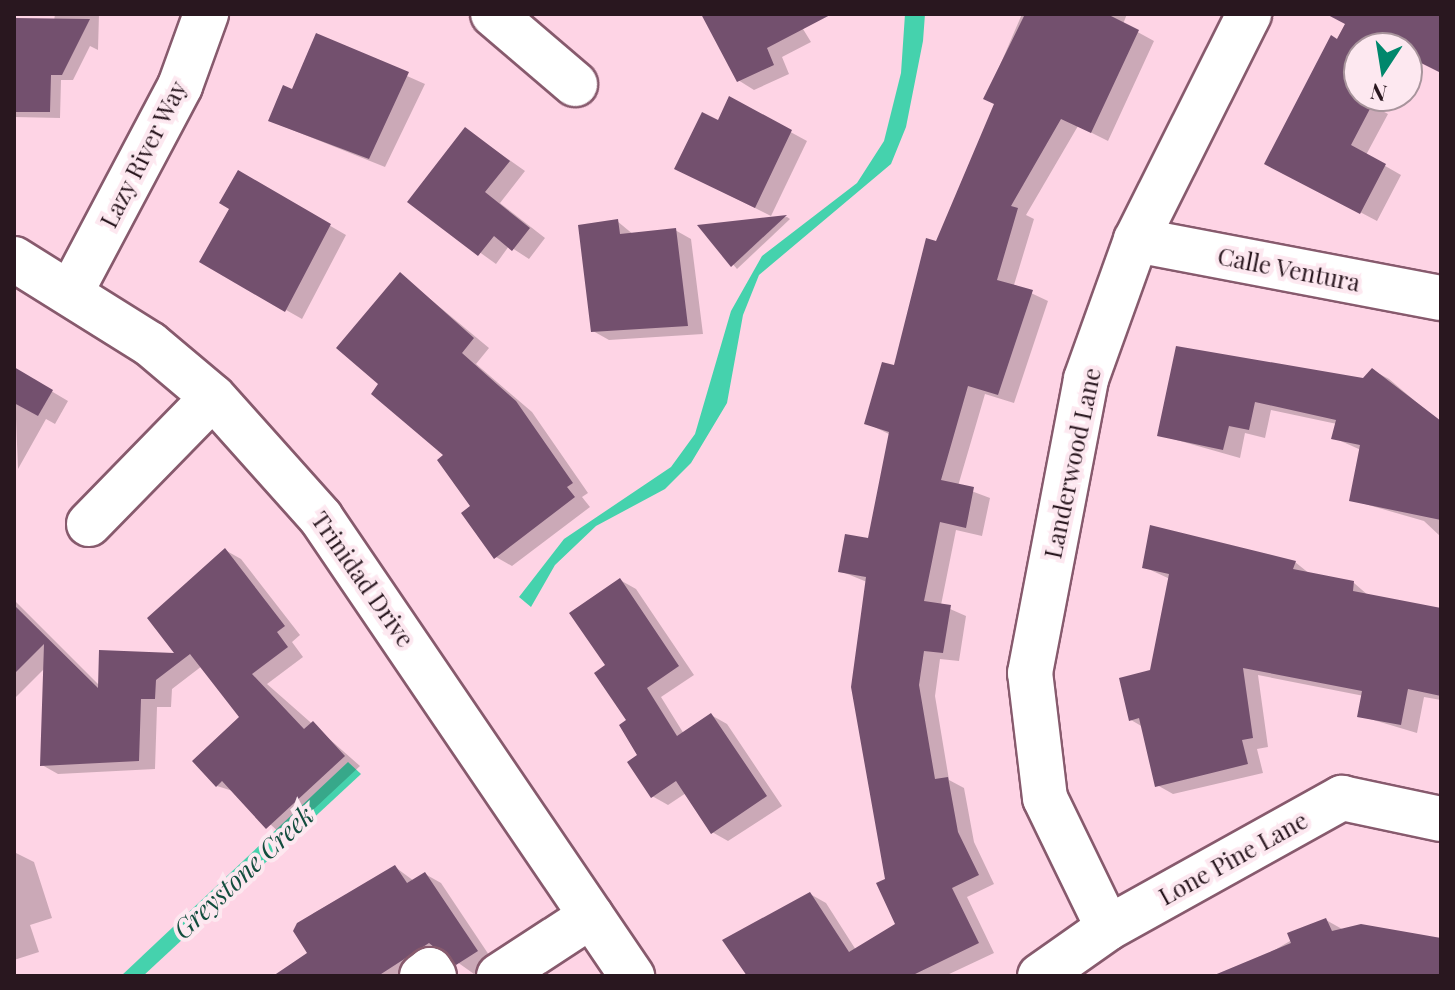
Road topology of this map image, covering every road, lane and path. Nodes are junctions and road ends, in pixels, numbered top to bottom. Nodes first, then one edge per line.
1 (206, 14) edge
2 (493, 14) edge
3 (1249, 14) edge
4 (575, 84) dead end
5 (1136, 240) junction
6 (14, 259) edge
7 (72, 290) junction
8 (1441, 298) edge
9 (213, 397) junction
10 (89, 524) dead end
11 (1441, 819) edge
12 (591, 916) junction
13 (1108, 928) junction
14 (422, 976) edge
15 (434, 976) edge
16 (499, 976) edge
17 (632, 976) edge
18 (1040, 976) edge

1 - 7 street, Lazy River Way
2 - 4 street
3 - 5 street, Landerwood Lane
5 - 8 street, Calle Ventura
5 - 13 street, Landerwood Lane
6 - 7 street, Trinidad Drive
7 - 9 street, Trinidad Drive
9 - 10 street
9 - 12 street, Trinidad Drive
11 - 13 street, Lone Pine Lane
12 - 16 street
12 - 17 street, Trinidad Drive
13 - 18 street, Lone Pine Lane
14 - 15 street

